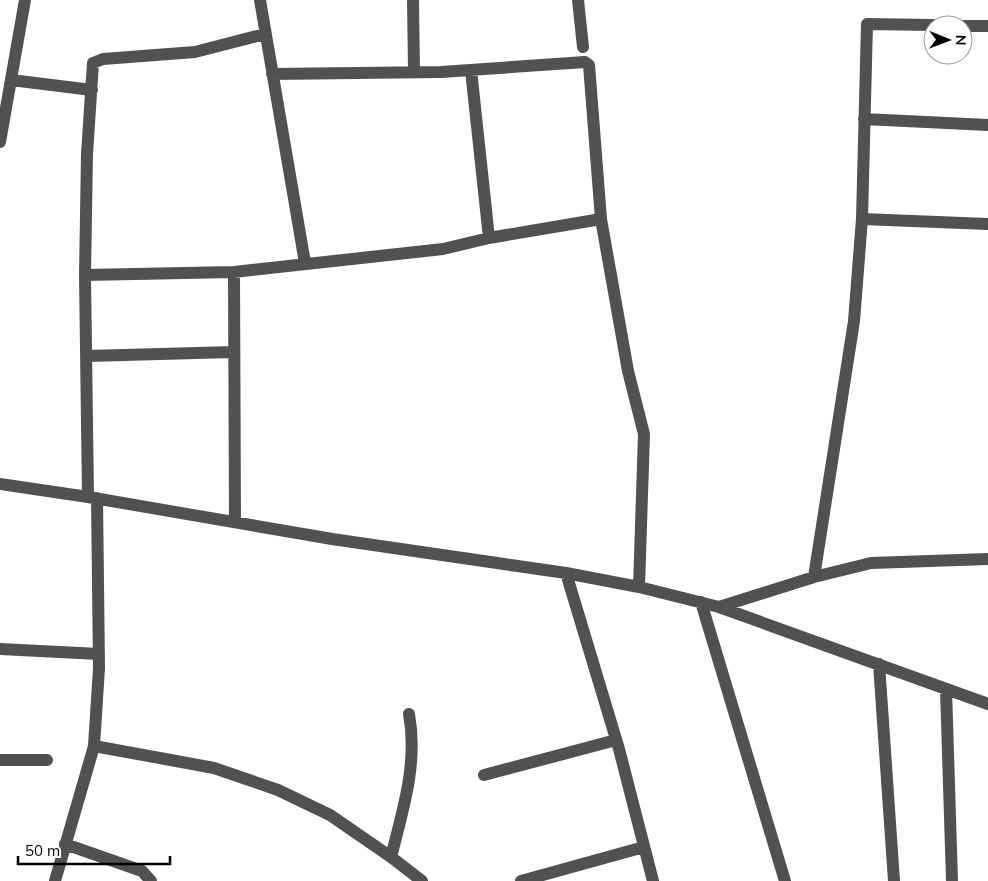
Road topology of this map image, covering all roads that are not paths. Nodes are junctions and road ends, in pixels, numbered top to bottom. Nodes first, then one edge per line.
1 (24, 0) edge
2 (260, 0) edge
3 (412, 0) edge
4 (578, 0) edge
5 (923, 25) edge
6 (973, 26) edge
7 (988, 26) edge
8 (265, 34) junction
9 (582, 47) dead end
10 (471, 70) junction
11 (414, 72) junction
12 (272, 74) junction
13 (11, 80) junction
14 (92, 90) junction
15 (864, 119) junction
16 (988, 125) edge
17 (0, 142) edge
18 (601, 219) junction
19 (862, 220) junction
20 (988, 224) edge
21 (488, 238) junction
22 (305, 263) junction
23 (234, 272) junction
24 (85, 275) junction
25 (233, 352) junction
26 (86, 356) junction
27 (0, 484) edge
28 (93, 498) junction
29 (235, 522) junction
30 (988, 560) edge
31 (566, 573) junction
32 (814, 577) junction
33 (639, 587) junction
34 (701, 602) junction
35 (719, 607) junction
36 (0, 649) edge
37 (99, 654) junction
38 (879, 664) junction
39 (946, 689) junction
40 (988, 704) edge
41 (409, 714) dead end
42 (616, 740) junction
43 (94, 746) junction
44 (0, 760) edge
45 (47, 760) dead end
46 (484, 775) dead end
47 (65, 844) junction
48 (644, 847) junction
49 (391, 857) junction
50 (55, 881) edge
51 (151, 881) edge
52 (422, 881) edge
53 (521, 881) edge
54 (653, 881) edge
55 (785, 881) edge
56 (894, 881) edge
57 (952, 881) edge

1 - 13 street
2 - 8 street
3 - 11 street
4 - 9 street
5 - 15 street
6 - 7 street
8 - 12 street
8 - 14 street
10 - 11 street
10 - 18 street
10 - 21 street
11 - 12 street
12 - 22 street
13 - 14 street
13 - 17 street
14 - 24 street
15 - 16 street
15 - 19 street
18 - 21 street
18 - 33 street
19 - 20 street
19 - 32 street
21 - 22 street
22 - 23 street
23 - 24 street
23 - 25 street
24 - 26 street
25 - 26 street
25 - 29 street
26 - 28 street
27 - 28 street
28 - 29 street
28 - 37 street
29 - 31 street
30 - 32 street
31 - 33 street
31 - 42 street
32 - 35 street
33 - 34 street
34 - 35 street
34 - 55 street
35 - 38 street
36 - 37 street
37 - 43 street
38 - 39 street
38 - 56 street
39 - 40 street
39 - 57 street
41 - 49 street
42 - 46 street
42 - 48 street
43 - 47 street
43 - 49 street
44 - 45 street
47 - 50 street
47 - 51 street
48 - 53 street
48 - 54 street
49 - 52 street

